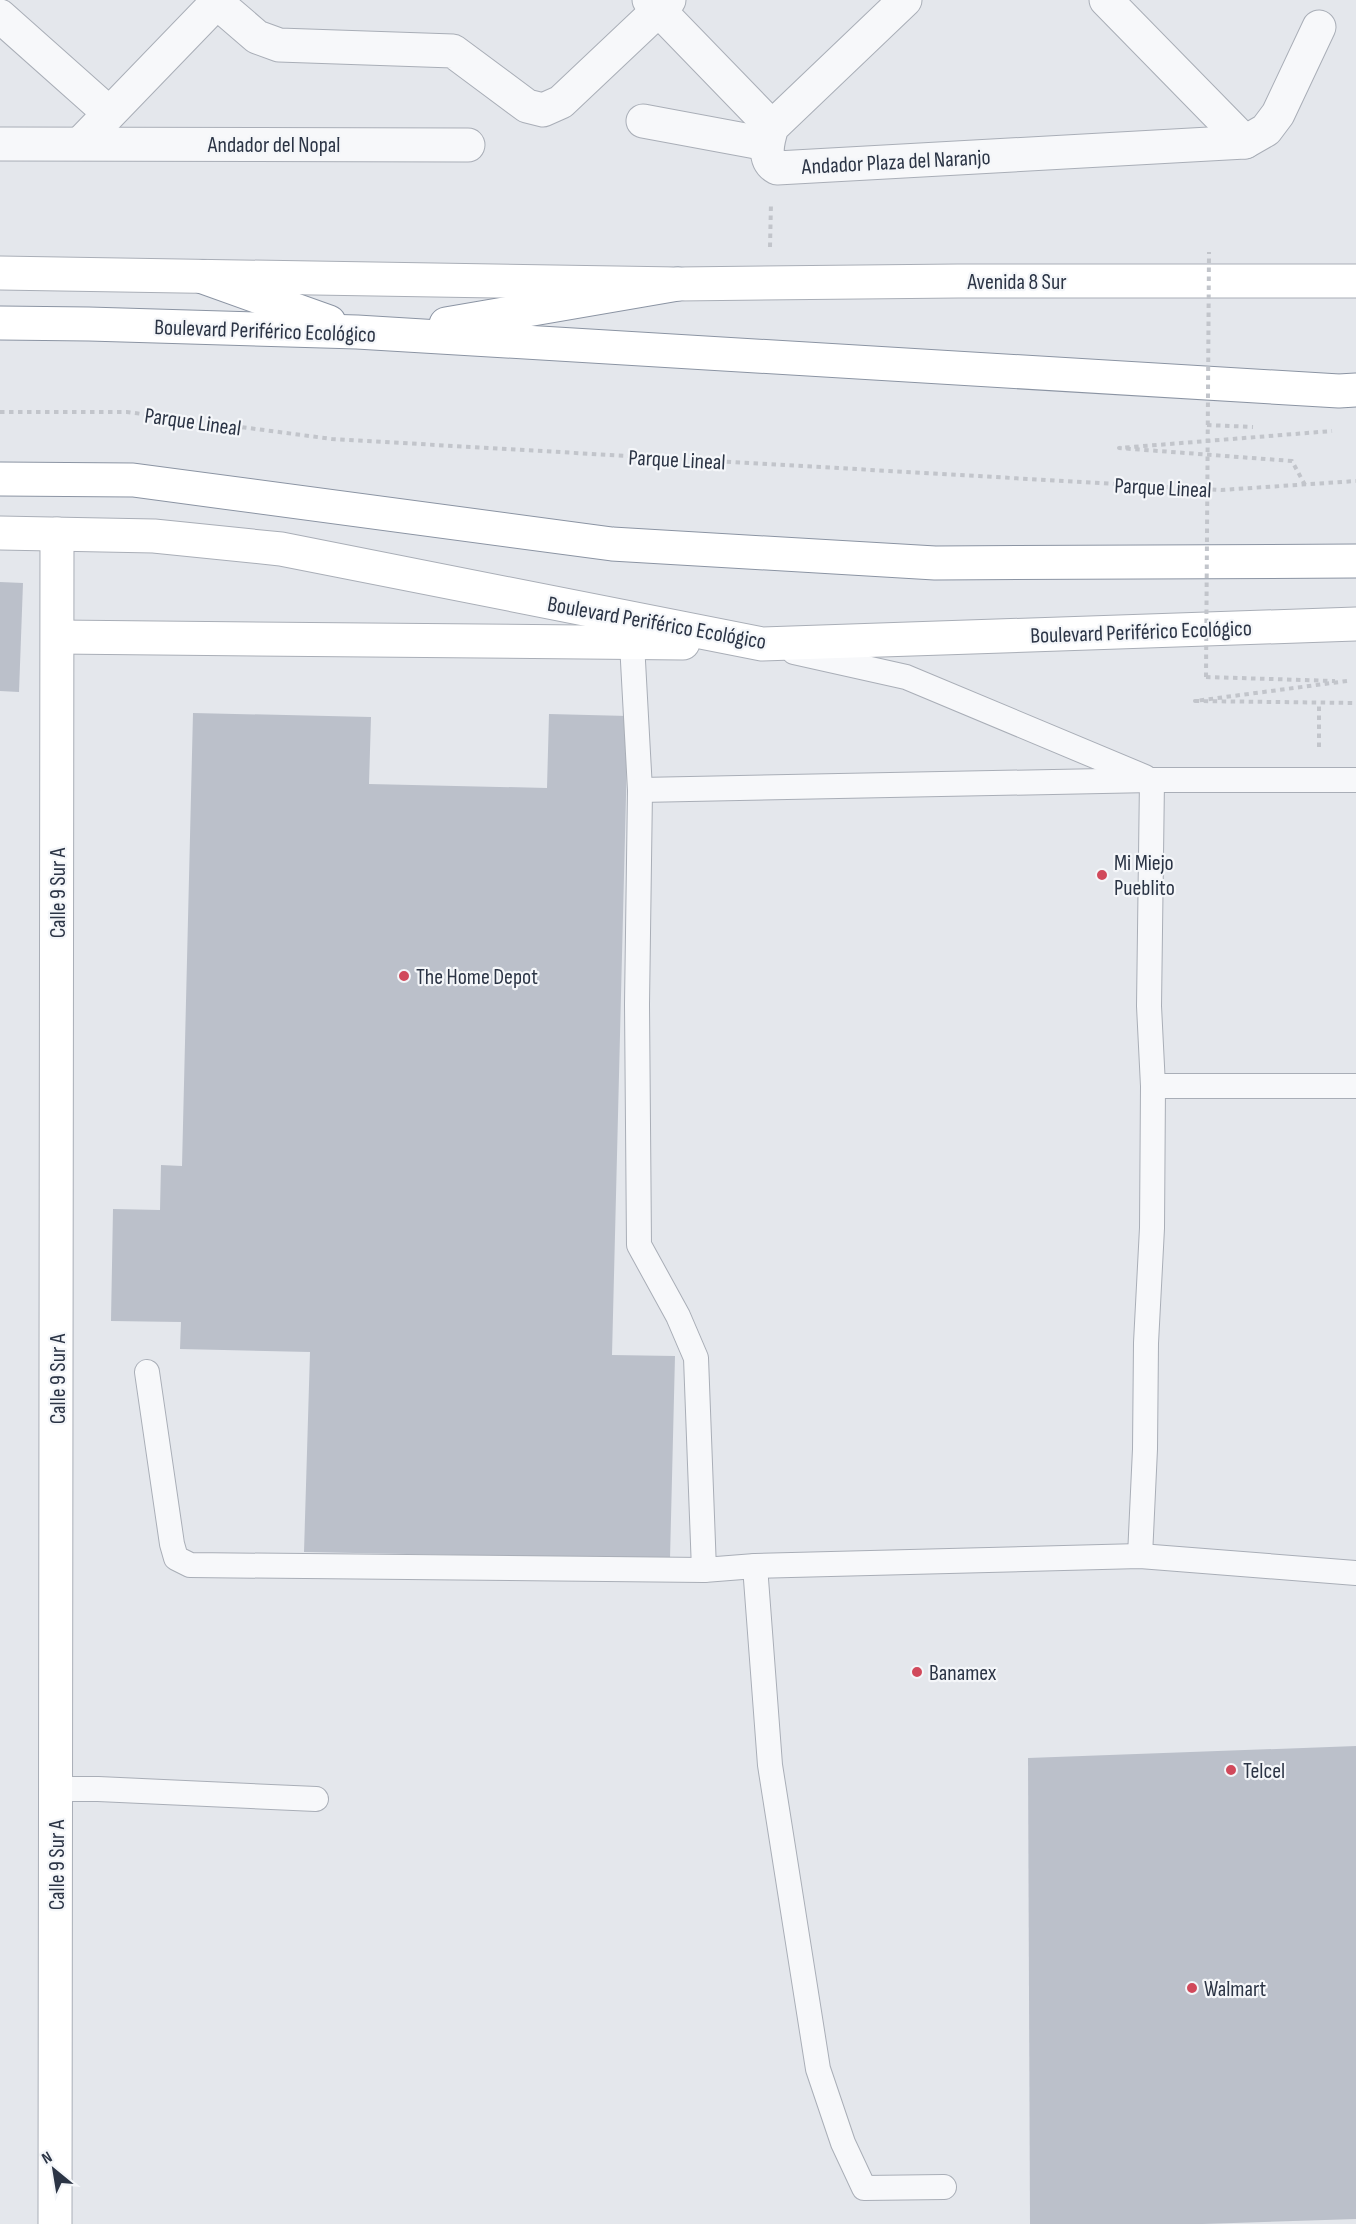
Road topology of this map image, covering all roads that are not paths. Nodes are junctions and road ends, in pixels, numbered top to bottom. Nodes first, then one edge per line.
1 (1106, 0) edge
2 (217, 1) edge
3 (659, 3) edge
4 (890, 5) edge
5 (0, 16) edge
6 (1319, 27) dead end
7 (109, 113) junction
8 (644, 121) dead end
9 (1245, 142) junction
10 (81, 143) junction
11 (0, 144) edge
12 (468, 145) dead end
13 (770, 145) junction
14 (0, 273) edge
15 (203, 277) junction
16 (1356, 281) edge
17 (678, 284) junction
18 (0, 323) edge
19 (357, 332) junction
20 (390, 334) junction
21 (1356, 390) edge
22 (0, 479) edge
23 (0, 533) edge
24 (57, 534) junction
25 (1356, 561) edge
26 (1356, 624) edge
27 (58, 637) junction
28 (632, 643) junction
29 (762, 644) junction
30 (1152, 780) junction
31 (1356, 780) edge
32 (640, 790) junction
33 (1153, 1086) junction
34 (1356, 1086) edge
35 (147, 1372) dead end
36 (1140, 1556) junction
37 (755, 1566) junction
38 (704, 1570) junction
39 (1356, 1573) edge
40 (56, 1790) junction
41 (316, 1799) dead end
42 (944, 2187) dead end
43 (55, 2224) edge

1 - 9 street
2 - 3 street
2 - 7 street
3 - 13 street
4 - 13 street
5 - 7 street
6 - 9 street
7 - 10 street
8 - 13 street, Andador Plaza del Naranjo
9 - 13 street, Andador Plaza del Naranjo
10 - 11 street, Andador del Nopal
10 - 12 street, Andador del Nopal
14 - 15 main road
15 - 17 main road
15 - 19 main road
16 - 17 main road, Avenida 8 Sur
17 - 20 main road
18 - 19 main road, Boulevard Periférico Ecológico
19 - 20 main road, Boulevard Periférico Ecológico
20 - 21 main road, Boulevard Periférico Ecológico
22 - 25 main road
23 - 24 main road, Boulevard Periférico Ecológico
24 - 27 main road, Calle 9 Sur A
24 - 29 main road, Boulevard Periférico Ecológico
26 - 29 main road, Boulevard Periférico Ecológico
27 - 28 main road
27 - 40 main road, Calle 9 Sur A
28 - 29 main road
28 - 32 lane
29 - 30 lane
30 - 31 lane
30 - 32 lane
30 - 33 lane
32 - 38 lane
33 - 34 lane
33 - 36 lane
35 - 38 lane
36 - 37 lane
36 - 39 lane
37 - 38 lane
37 - 42 lane
40 - 41 lane
40 - 43 main road, Calle 9 Sur A

